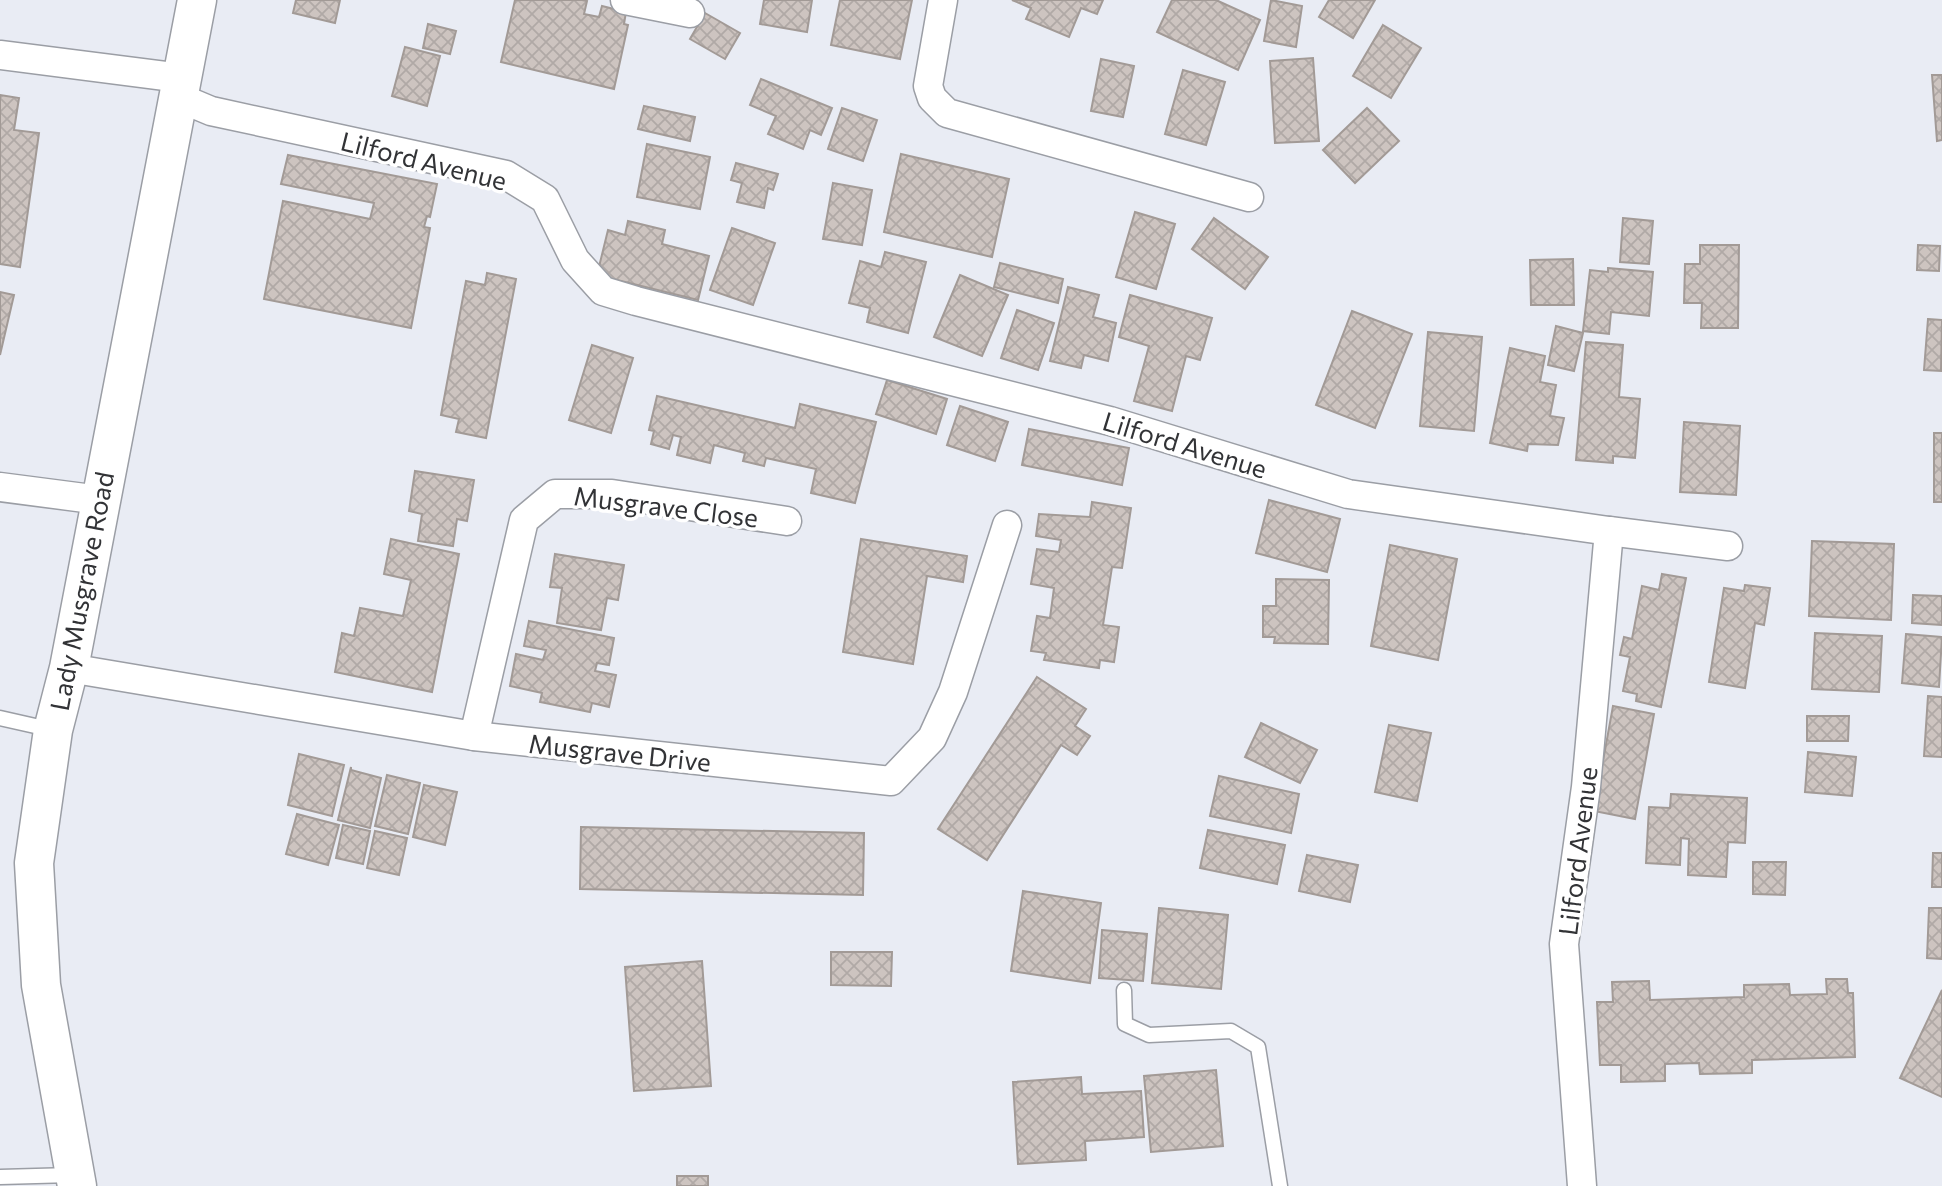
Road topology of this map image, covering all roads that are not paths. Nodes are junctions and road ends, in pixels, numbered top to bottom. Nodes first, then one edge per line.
1 (197, 0) edge
2 (625, 0) edge
3 (943, 0) edge
4 (690, 13) dead end
5 (0, 55) edge
6 (180, 88) junction
7 (1250, 197) dead end
8 (0, 487) edge
9 (100, 500) junction
10 (787, 521) dead end
11 (1007, 524) dead end
12 (1609, 531) junction
13 (1728, 546) dead end
14 (69, 668) junction
15 (0, 719) edge
16 (53, 730) junction
17 (474, 736) junction
18 (1124, 990) dead end
19 (0, 1177) edge
20 (76, 1180) edge
21 (1280, 1186) edge
22 (1582, 1186) edge

1 - 6 main road, Lady Musgrave Road
2 - 4 street
3 - 7 street
5 - 6 street, Lilford Avenue
6 - 9 main road, Lady Musgrave Road
6 - 12 street, Lilford Avenue
8 - 9 street
9 - 14 main road, Lady Musgrave Road
10 - 17 street, Musgrave Close
11 - 17 street, Musgrave Drive
12 - 13 street
12 - 22 street, Lilford Avenue
14 - 16 main road, Lady Musgrave Road
14 - 17 street, Musgrave Drive
15 - 16 lane
16 - 20 main road, Lady Musgrave Road
18 - 21 lane
19 - 20 lane

